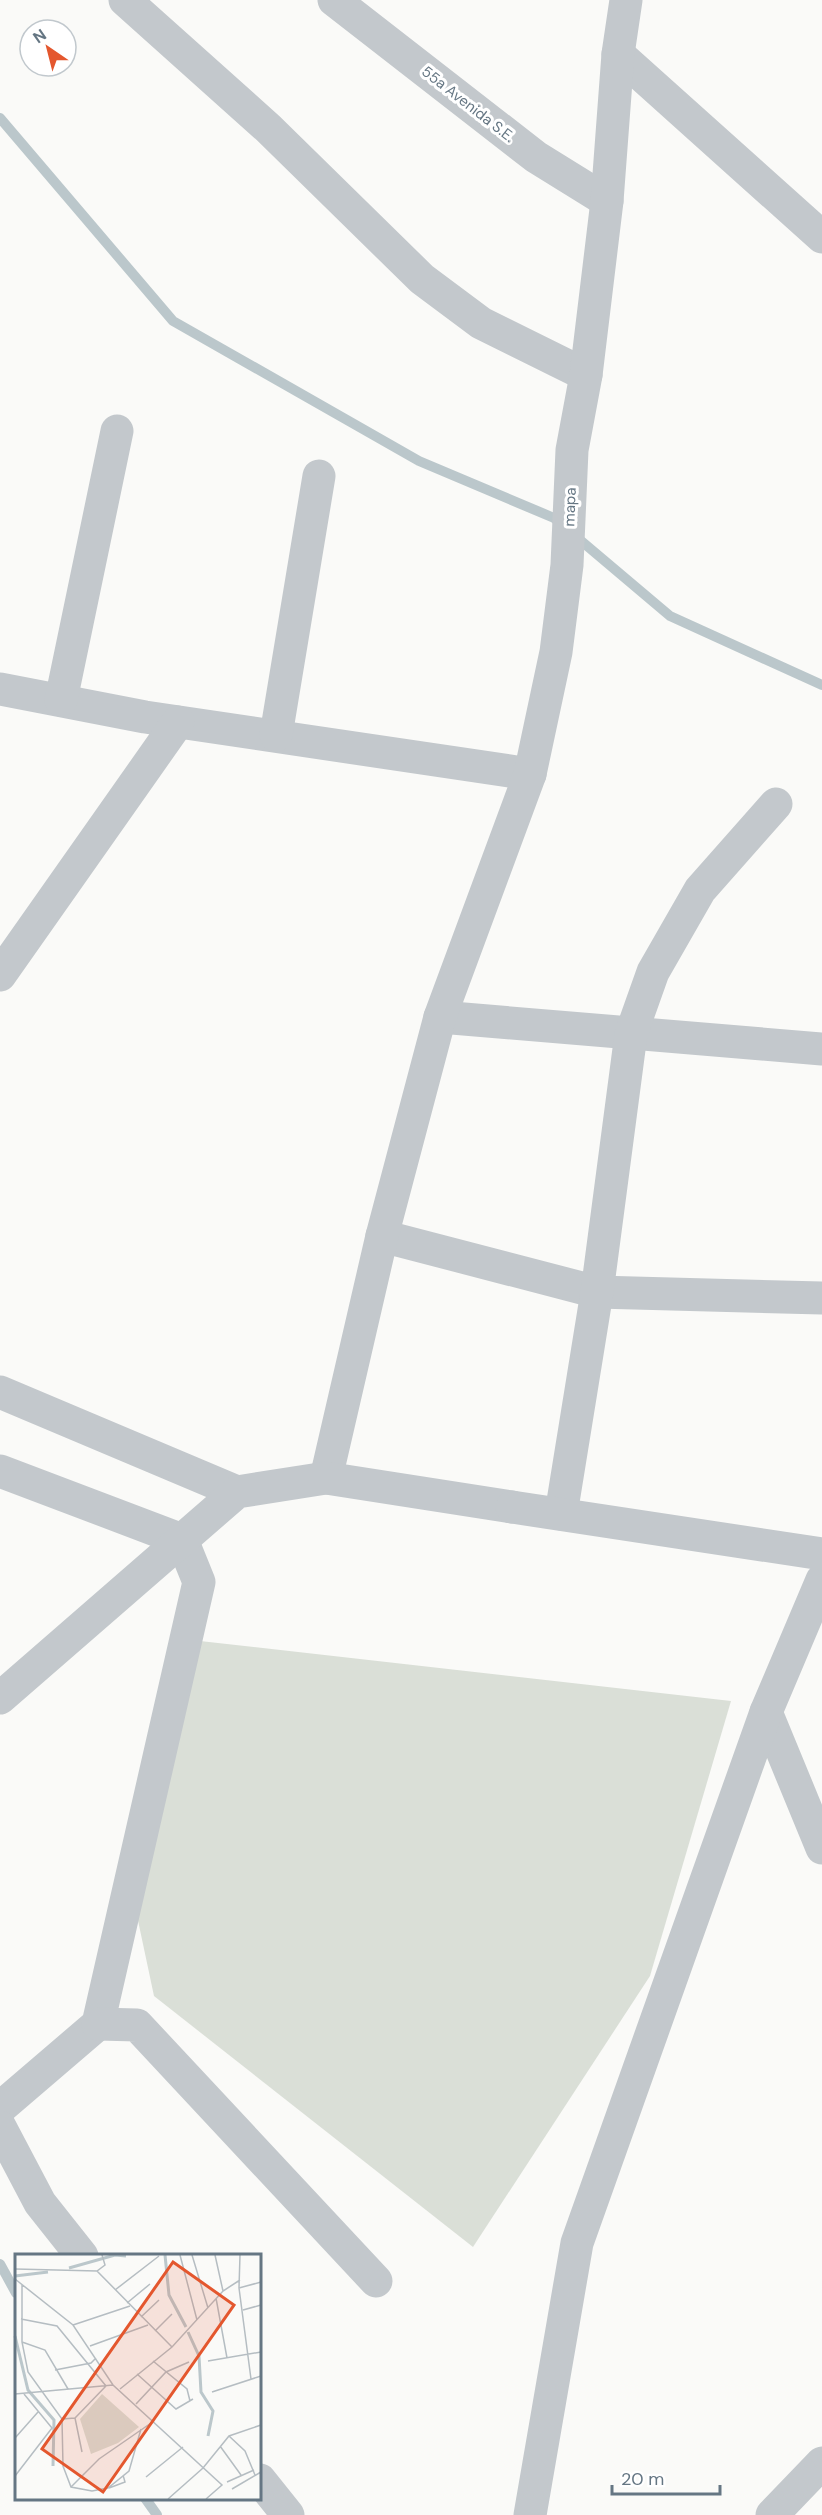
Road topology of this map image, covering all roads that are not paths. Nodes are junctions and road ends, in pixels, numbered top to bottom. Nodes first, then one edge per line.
1 (125, 0) edge
2 (333, 0) edge
3 (626, 0) edge
4 (618, 54) junction
5 (608, 201) junction
6 (822, 237) edge
7 (586, 375) junction
8 (117, 431) dead end
9 (319, 476) dead end
10 (0, 689) edge
11 (61, 700) junction
12 (178, 722) junction
13 (276, 735) junction
14 (530, 774) junction
15 (776, 804) dead end
16 (0, 975) edge
17 (440, 1017) junction
18 (631, 1034) junction
19 (822, 1049) edge
20 (382, 1236) junction
21 (597, 1293) junction
22 (822, 1298) edge
23 (0, 1392) edge
24 (0, 1471) edge
25 (326, 1478) junction
26 (237, 1492) junction
27 (561, 1515) junction
28 (182, 1540) junction
29 (822, 1554) edge
30 (822, 1580) edge
31 (0, 1698) edge
32 (766, 1712) junction
33 (822, 1848) edge
34 (98, 2024) junction
35 (0, 2108) edge
36 (0, 2127) edge
37 (80, 2254) edge
38 (376, 2281) dead end
39 (822, 2463) edge
40 (261, 2481) edge
41 (288, 2515) edge
42 (530, 2515) edge
43 (772, 2515) edge

1 - 7 street
2 - 5 street, 55a Avenida S.E.
3 - 4 street, mapa
4 - 5 street, mapa
4 - 6 street
5 - 7 street, mapa
7 - 14 street, mapa
8 - 11 street
9 - 13 street
10 - 11 street
11 - 12 street
12 - 13 street
12 - 16 street
13 - 14 street
14 - 17 street, mapa
15 - 18 street
17 - 18 street
17 - 20 street, mapa
18 - 19 street
18 - 21 street
20 - 21 street
20 - 25 street, mapa
21 - 22 street
21 - 27 street
23 - 26 street
24 - 28 street
25 - 26 street
25 - 27 street
26 - 28 street
27 - 29 street
28 - 31 street
28 - 34 street
30 - 32 street
32 - 33 street
32 - 42 street
34 - 35 street
34 - 38 street
36 - 37 street
39 - 43 street
40 - 41 street

